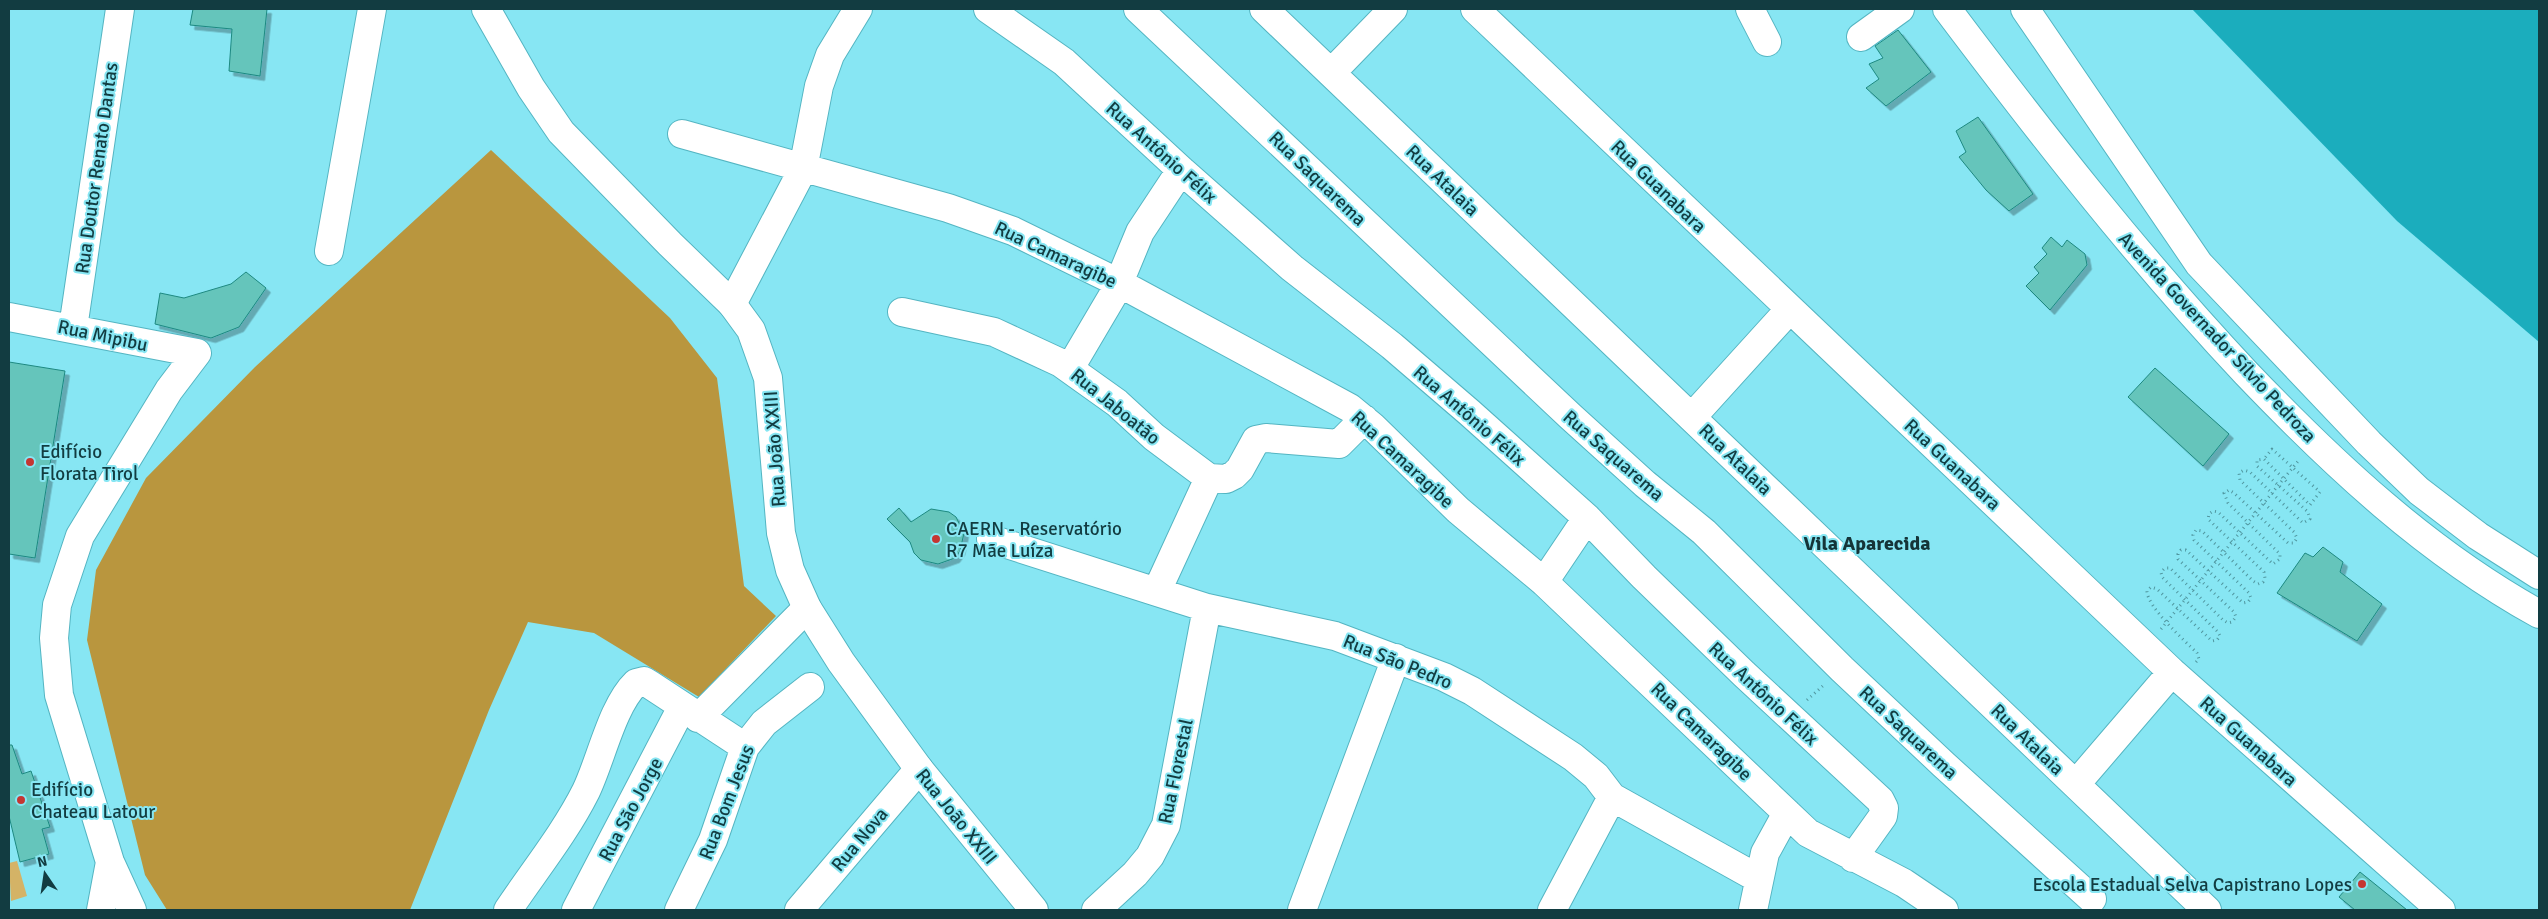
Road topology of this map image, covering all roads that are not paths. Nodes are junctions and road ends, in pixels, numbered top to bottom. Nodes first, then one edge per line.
1 (120, 9) edge
2 (372, 9) edge
3 (486, 9) edge
4 (858, 9) edge
5 (988, 9) edge
6 (1138, 9) edge
7 (1264, 9) edge
8 (1393, 9) edge
9 (1475, 9) edge
10 (1750, 9) edge
11 (1900, 9) edge
12 (1948, 9) edge
13 (2025, 9) edge
14 (1861, 38) dead end
15 (1766, 42) dead end
16 (1331, 73) junction
17 (682, 134) dead end
18 (803, 169) junction
19 (1181, 170) junction
20 (329, 251) dead end
21 (1119, 283) junction
22 (732, 304) junction
23 (1790, 309) junction
24 (902, 312) dead end
25 (9, 317) edge
26 (73, 328) junction
27 (163, 348) junction
28 (1070, 368) junction
29 (169, 390) junction
30 (1692, 417) junction
31 (1364, 419) junction
32 (1209, 478) junction
33 (1587, 518) junction
34 (991, 539) dead end
35 (2539, 575) edge
36 (1544, 582) junction
37 (1157, 591) junction
38 (807, 608) junction
39 (1207, 608) junction
40 (2539, 614) edge
41 (1396, 658) junction
42 (2182, 667) junction
43 (810, 686) dead end
44 (690, 712) junction
45 (745, 747) junction
46 (919, 769) junction
47 (2076, 784) junction
48 (1612, 797) junction
49 (1787, 813) junction
50 (1853, 858) junction
51 (110, 862) junction
52 (1759, 880) junction
53 (2092, 899) dead end
54 (101, 910) edge
55 (132, 910) edge
56 (508, 910) edge
57 (576, 910) edge
58 (679, 910) edge
59 (799, 910) edge
60 (1034, 910) edge
61 (1096, 910) edge
62 (1302, 910) edge
63 (1552, 910) edge
64 (1753, 910) edge
65 (1944, 910) edge
66 (2207, 910) edge
67 (2441, 910) edge

1 - 26 street, Rua Doutor Renato Dantas
2 - 20 street
3 - 22 street, Rua João XXIII
4 - 18 street
5 - 19 street, Rua Antônio Félix
6 - 53 street, Rua Saquarema
7 - 16 street, Rua Atalaia
8 - 16 street
9 - 23 street, Rua Guanabara
10 - 15 street
11 - 14 street
12 - 40 street, Avenida Governador Sílvio Pedroza
13 - 35 street
16 - 30 street, Rua Atalaia
17 - 18 street, Rua Camaragibe
18 - 21 street, Rua Camaragibe
18 - 22 street
19 - 21 street
19 - 33 street, Rua Antônio Félix
21 - 28 street
21 - 31 street, Rua Camaragibe
22 - 38 street, Rua João XXIII
23 - 30 street
23 - 42 street, Rua Guanabara
24 - 28 street, Rua Jaboatão
25 - 26 street, Rua Mipibu
26 - 27 street, Rua Mipibu
27 - 29 street
27 - 29 street, Rua Mipibu
28 - 32 street, Rua Jaboatão
29 - 51 street
30 - 47 street, Rua Atalaia
31 - 32 street
31 - 36 street, Rua Camaragibe
32 - 37 street
33 - 36 street
33 - 50 street, Rua Antônio Félix
34 - 37 street, Rua São Pedro
36 - 49 street, Rua Camaragibe
37 - 39 street, Rua São Pedro
38 - 44 street, Rua São Jorge
38 - 46 street, Rua João XXIII
39 - 41 street, Rua São Pedro
39 - 61 street, Rua Florestal
41 - 48 street, Rua São Pedro
41 - 62 street
42 - 47 street
42 - 67 street, Rua Guanabara
43 - 45 street, Rua Bom Jesus
44 - 45 street
44 - 56 street
44 - 57 street, Rua São Jorge
45 - 58 street, Rua Bom Jesus
46 - 59 street, Rua Nova
46 - 60 street, Rua João XXIII
47 - 66 street, Rua Atalaia
48 - 52 street, Rua São Pedro
48 - 63 street
49 - 50 street, Rua Camaragibe
49 - 52 street
50 - 65 street, Rua Camaragibe
51 - 54 street
51 - 55 street
52 - 64 street

